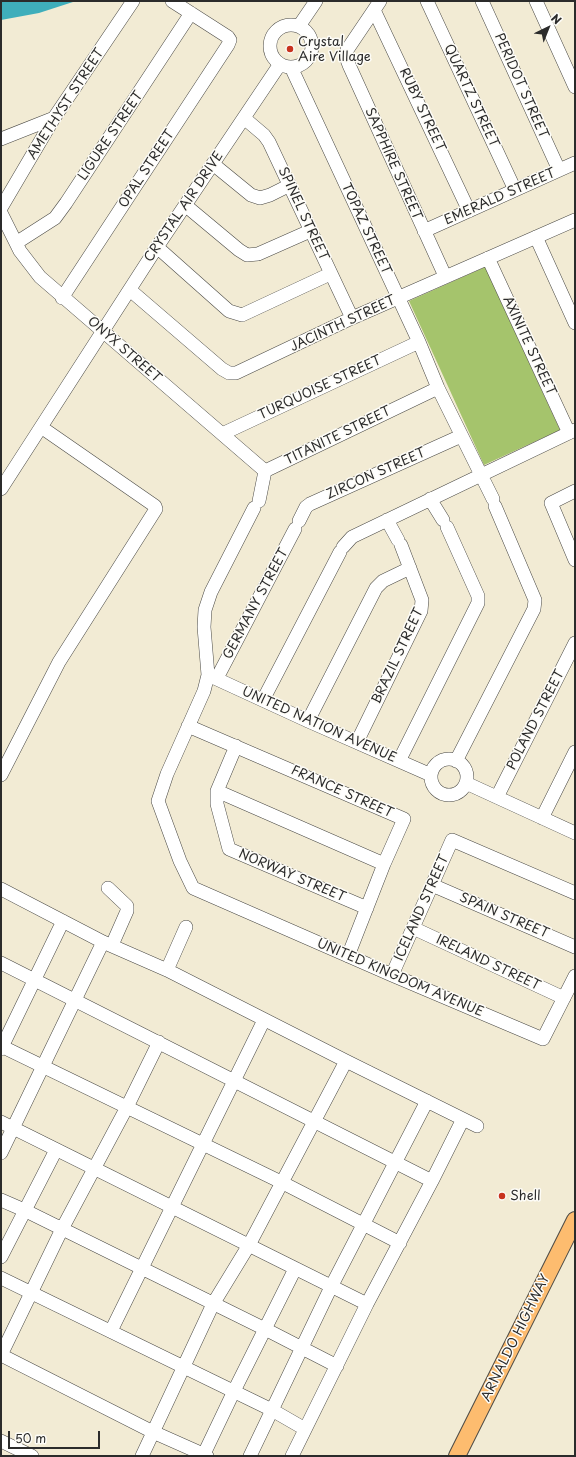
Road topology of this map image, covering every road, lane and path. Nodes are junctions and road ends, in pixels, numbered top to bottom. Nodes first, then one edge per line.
1 (133, 1) edge
2 (172, 1) edge
3 (316, 1) edge
4 (427, 1) edge
5 (482, 1) edge
6 (536, 1) edge
7 (377, 5) edge
8 (191, 13) junction
9 (299, 26) junction
10 (286, 66) junction
11 (575, 87) edge
12 (54, 118) junction
13 (244, 118) junction
14 (1, 139) edge
15 (575, 163) edge
16 (213, 164) junction
17 (559, 170) junction
18 (290, 186) junction
19 (515, 190) junction
20 (185, 205) junction
21 (1, 208) edge
22 (469, 211) junction
23 (1, 213) edge
24 (575, 220) edge
25 (310, 231) junction
26 (424, 231) junction
27 (536, 237) junction
28 (16, 243) junction
29 (158, 247) junction
30 (488, 258) junction
31 (330, 274) junction
32 (445, 276) junction
33 (130, 290) junction
34 (62, 298) junction
35 (398, 298) junction
36 (352, 318) junction
37 (575, 323) edge
38 (103, 331) junction
39 (419, 342) junction
40 (438, 388) junction
41 (41, 427) junction
42 (572, 432) edge
43 (222, 434) junction
44 (461, 436) junction
45 (265, 471) junction
46 (480, 475) junction
47 (1, 489) edge
48 (575, 492) edge
49 (430, 499) junction
50 (387, 520) junction
51 (297, 525) joint
52 (575, 560) edge
53 (410, 568) junction
54 (575, 643) edge
55 (212, 676) junction
56 (263, 700) junction
57 (308, 721) junction
58 (188, 726) junction
59 (357, 742) junction
60 (236, 746) junction
61 (575, 752) edge
62 (456, 761) junction
63 (399, 762) junction
64 (1, 775) edge
65 (431, 775) junction
66 (466, 783) junction
67 (217, 791) junction
68 (497, 797) junction
69 (542, 818) junction
70 (575, 833) edge
71 (384, 864) junction
72 (432, 885) junction
73 (108, 888) dead end
74 (1, 889) edge
75 (575, 892) edge
76 (366, 908) junction
77 (63, 921) junction
78 (186, 927) dead end
79 (413, 928) junction
80 (108, 944) junction
81 (575, 947) edge
82 (348, 956) junction
83 (1, 963) edge
84 (167, 970) junction
85 (392, 975) junction
86 (575, 976) edge
87 (34, 979) junction
88 (564, 998) junction
89 (75, 1000) junction
90 (264, 1020) junction
91 (159, 1042) junction
92 (1, 1047) edge
93 (346, 1061) junction
94 (44, 1067) junction
95 (234, 1080) junction
96 (427, 1101) junction
97 (127, 1107) junction
98 (463, 1119) junction
99 (314, 1120) junction
100 (1, 1122) edge
101 (477, 1126) dead end
102 (13, 1129) junction
103 (203, 1143) junction
104 (56, 1150) junction
105 (1, 1153) edge
106 (395, 1162) junction
107 (94, 1169) junction
108 (432, 1181) junction
109 (281, 1182) junction
110 (1, 1200) edge
111 (171, 1207) junction
112 (24, 1210) junction
113 (575, 1220) edge
114 (363, 1224) junction
115 (62, 1228) junction
116 (400, 1243) junction
117 (249, 1245) junction
118 (1, 1257) edge
119 (142, 1268) junction
120 (295, 1269) junction
121 (1, 1278) edge
122 (331, 1287) junction
123 (32, 1293) junction
124 (213, 1304) junction
125 (366, 1304) junction
126 (265, 1328) junction
127 (111, 1331) junction
128 (303, 1348) junction
129 (1, 1355) edge
130 (184, 1366) junction
131 (337, 1366) junction
132 (234, 1391) junction
133 (272, 1410) junction
134 (305, 1429) junction
135 (153, 1432) junction
136 (1, 1441) edge
137 (32, 1456) edge
138 (142, 1456) edge
139 (205, 1456) edge
140 (250, 1456) edge
141 (292, 1456) edge
142 (457, 1456) edge

1 - 12 street, AMETHYST STREET
2 - 8 street
3 - 9 street
4 - 19 street, QUARTZ STREET
5 - 17 street, PERIDOT STREET
6 - 11 street
7 - 22 street, RUBY STREET
7 - 26 street, SAPPHIRE STREET
8 - 28 street, LIGURE STREET
8 - 34 street, OPAL STREET
9 - 10 street
9 - 10 street
10 - 13 street, CRYSTAL AIR DRIVE
10 - 35 street, TOPAZ STREET
12 - 14 street
12 - 21 street, AMETHYST STREET
13 - 16 street, CRYSTAL AIR DRIVE
13 - 18 street, SPINEL STREET
15 - 17 street, EMERALD STREET
16 - 18 street
16 - 20 street, CRYSTAL AIR DRIVE
17 - 19 street, EMERALD STREET
18 - 25 street, SPINEL STREET
19 - 22 street, EMERALD STREET
20 - 25 street
20 - 29 street, CRYSTAL AIR DRIVE
22 - 26 street, EMERALD STREET
23 - 28 street, ONYX STREET
24 - 27 street, JACINTH STREET
25 - 31 street, SPINEL STREET
26 - 32 street, SAPPHIRE STREET
27 - 30 street, JACINTH STREET
27 - 37 street
28 - 34 street, ONYX STREET
29 - 31 street
29 - 33 street, CRYSTAL AIR DRIVE
30 - 32 street, JACINTH STREET
30 - 42 street, AXINITE STREET
31 - 36 street, SPINEL STREET
32 - 35 street, JACINTH STREET
33 - 36 street, JACINTH STREET
33 - 38 street, CRYSTAL AIR DRIVE
34 - 38 street, ONYX STREET
35 - 36 street, JACINTH STREET
35 - 39 street, TOPAZ STREET
38 - 41 street, CRYSTAL AIR DRIVE
38 - 43 street, ONYX STREET
39 - 40 street, TOPAZ STREET
39 - 43 street, TURQUOISE STREET
40 - 44 street, TOPAZ STREET
40 - 45 street, TITANITE STREET
41 - 47 street, CRYSTAL AIR DRIVE
41 - 64 street
42 - 46 street
43 - 45 street, ONYX STREET
44 - 46 street, TOPAZ STREET
44 - 51 street, ZIRCON STREET
45 - 55 street
46 - 49 street
46 - 62 street, TOPAZ STREET
48 - 52 street
49 - 50 street
49 - 63 street
50 - 53 street, BRAZIL STREET
50 - 56 street
51 - 55 street, GERMANY STREET
53 - 57 street
53 - 59 street, BRAZIL STREET
54 - 68 street, POLAND STREET
55 - 56 street, UNITED NATION AVENUE
55 - 58 street
56 - 57 street, UNITED NATION AVENUE
57 - 59 street, UNITED NATION AVENUE
58 - 60 street, FRANCE STREET
58 - 82 street, UNITED KINGDOM AVENUE
59 - 63 street, UNITED NATION AVENUE
60 - 67 street, NORWAY STREET
60 - 71 street, FRANCE STREET
61 - 69 street
62 - 65 street
62 - 66 street
63 - 65 street, UNITED NATION AVENUE
65 - 66 street
66 - 68 street
67 - 71 street
67 - 76 street, NORWAY STREET
68 - 69 street
69 - 70 street
71 - 76 street, FRANCE STREET
72 - 75 street, ICELAND STREET
72 - 79 street, ICELAND STREET
72 - 81 street, SPAIN STREET
73 - 80 street
74 - 77 street
76 - 82 street, FRANCE STREET
77 - 80 street
77 - 87 street
78 - 84 street
79 - 85 street, ICELAND STREET
79 - 88 street, IRELAND STREET
80 - 84 street
80 - 89 street
82 - 85 street, UNITED KINGDOM AVENUE
83 - 87 street
84 - 90 street
85 - 88 street, UNITED KINGDOM AVENUE
86 - 88 street, UNITED KINGDOM AVENUE
87 - 89 street
87 - 92 street
89 - 91 street
89 - 94 street
90 - 93 street
90 - 95 street
91 - 95 street
91 - 97 street
92 - 94 street
93 - 96 street
93 - 99 street
94 - 97 street
94 - 102 street
95 - 99 street
95 - 103 street
96 - 98 street
96 - 106 street
97 - 103 street
97 - 107 street
98 - 101 street
98 - 108 street
99 - 106 street
99 - 109 street
100 - 102 street
102 - 104 street
102 - 105 street
103 - 109 street
103 - 111 street
104 - 107 street
104 - 112 street
106 - 108 street
106 - 114 street
107 - 111 street
107 - 115 street
108 - 116 street
109 - 114 street
109 - 117 street
110 - 112 street
111 - 117 street
111 - 119 street
112 - 115 street
112 - 118 street
113 - 142 main road, ARNALDO HIGHWAY
114 - 116 street
114 - 122 street
115 - 119 street
115 - 123 street
116 - 125 street
117 - 120 street
117 - 124 street
119 - 124 street
119 - 127 street
120 - 122 street
120 - 126 street
121 - 123 street
122 - 125 street
122 - 128 street
123 - 127 street
123 - 129 street
124 - 126 street
124 - 130 street
125 - 131 street
126 - 128 street
126 - 132 street
127 - 130 street
128 - 131 street
128 - 133 street
129 - 135 street
130 - 132 street
130 - 135 street
131 - 134 street
132 - 133 street
132 - 139 street
133 - 134 street
133 - 140 street
134 - 141 street
135 - 138 street
135 - 139 street
136 - 137 street

